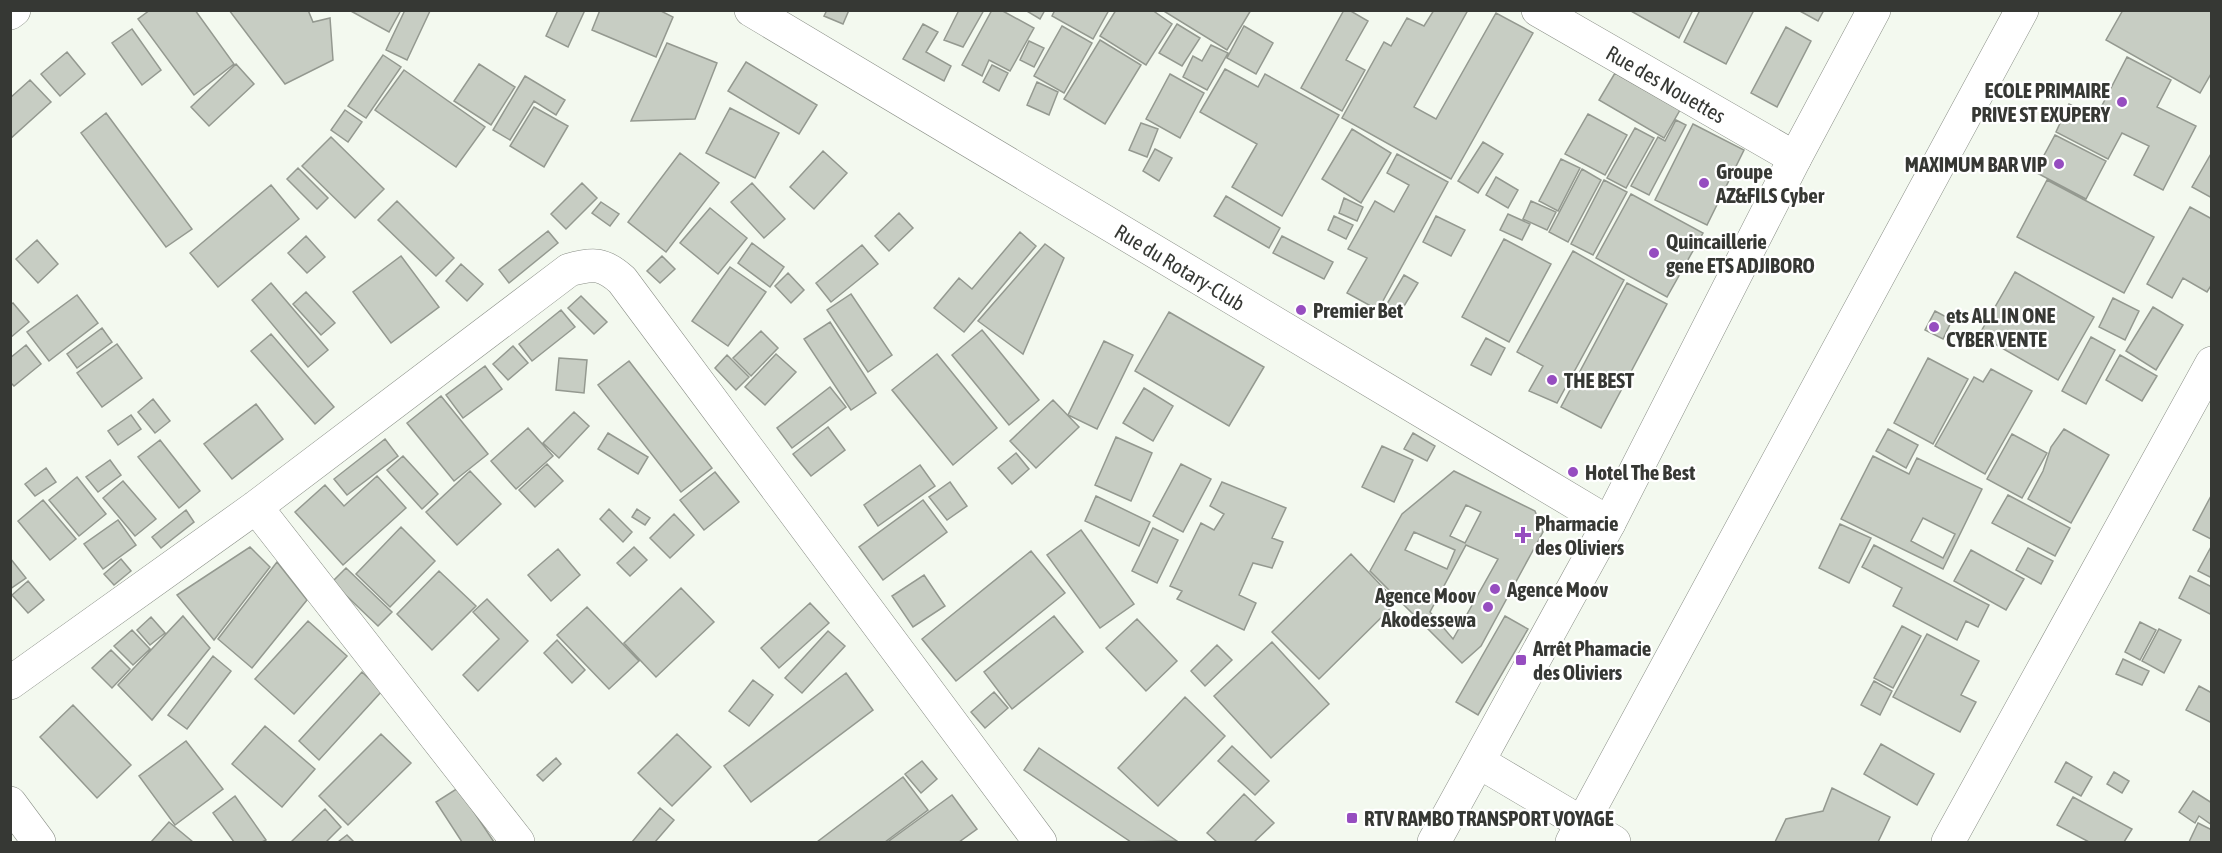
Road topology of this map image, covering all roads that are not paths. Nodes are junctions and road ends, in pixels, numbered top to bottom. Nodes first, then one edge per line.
1 (751, 10) edge
2 (1538, 10) edge
3 (1874, 10) edge
4 (2022, 10) edge
5 (1795, 158) junction
6 (2211, 363) edge
7 (256, 507) junction
8 (1610, 523) junction
9 (10, 683) edge
10 (1479, 762) junction
11 (10, 803) edge
12 (1577, 833) edge
13 (39, 843) edge
14 (518, 843) edge
15 (1040, 843) edge
16 (1434, 843) edge
17 (1614, 843) edge
18 (1948, 843) edge

1 - 8 street, Rue du Rotary-Club
2 - 5 street, Rue des Nouettes
3 - 5 street
4 - 12 street
5 - 8 street
6 - 18 street
7 - 9 street
7 - 14 street
7 - 15 street
8 - 10 street
10 - 12 street
10 - 16 street
11 - 13 street
12 - 17 street

